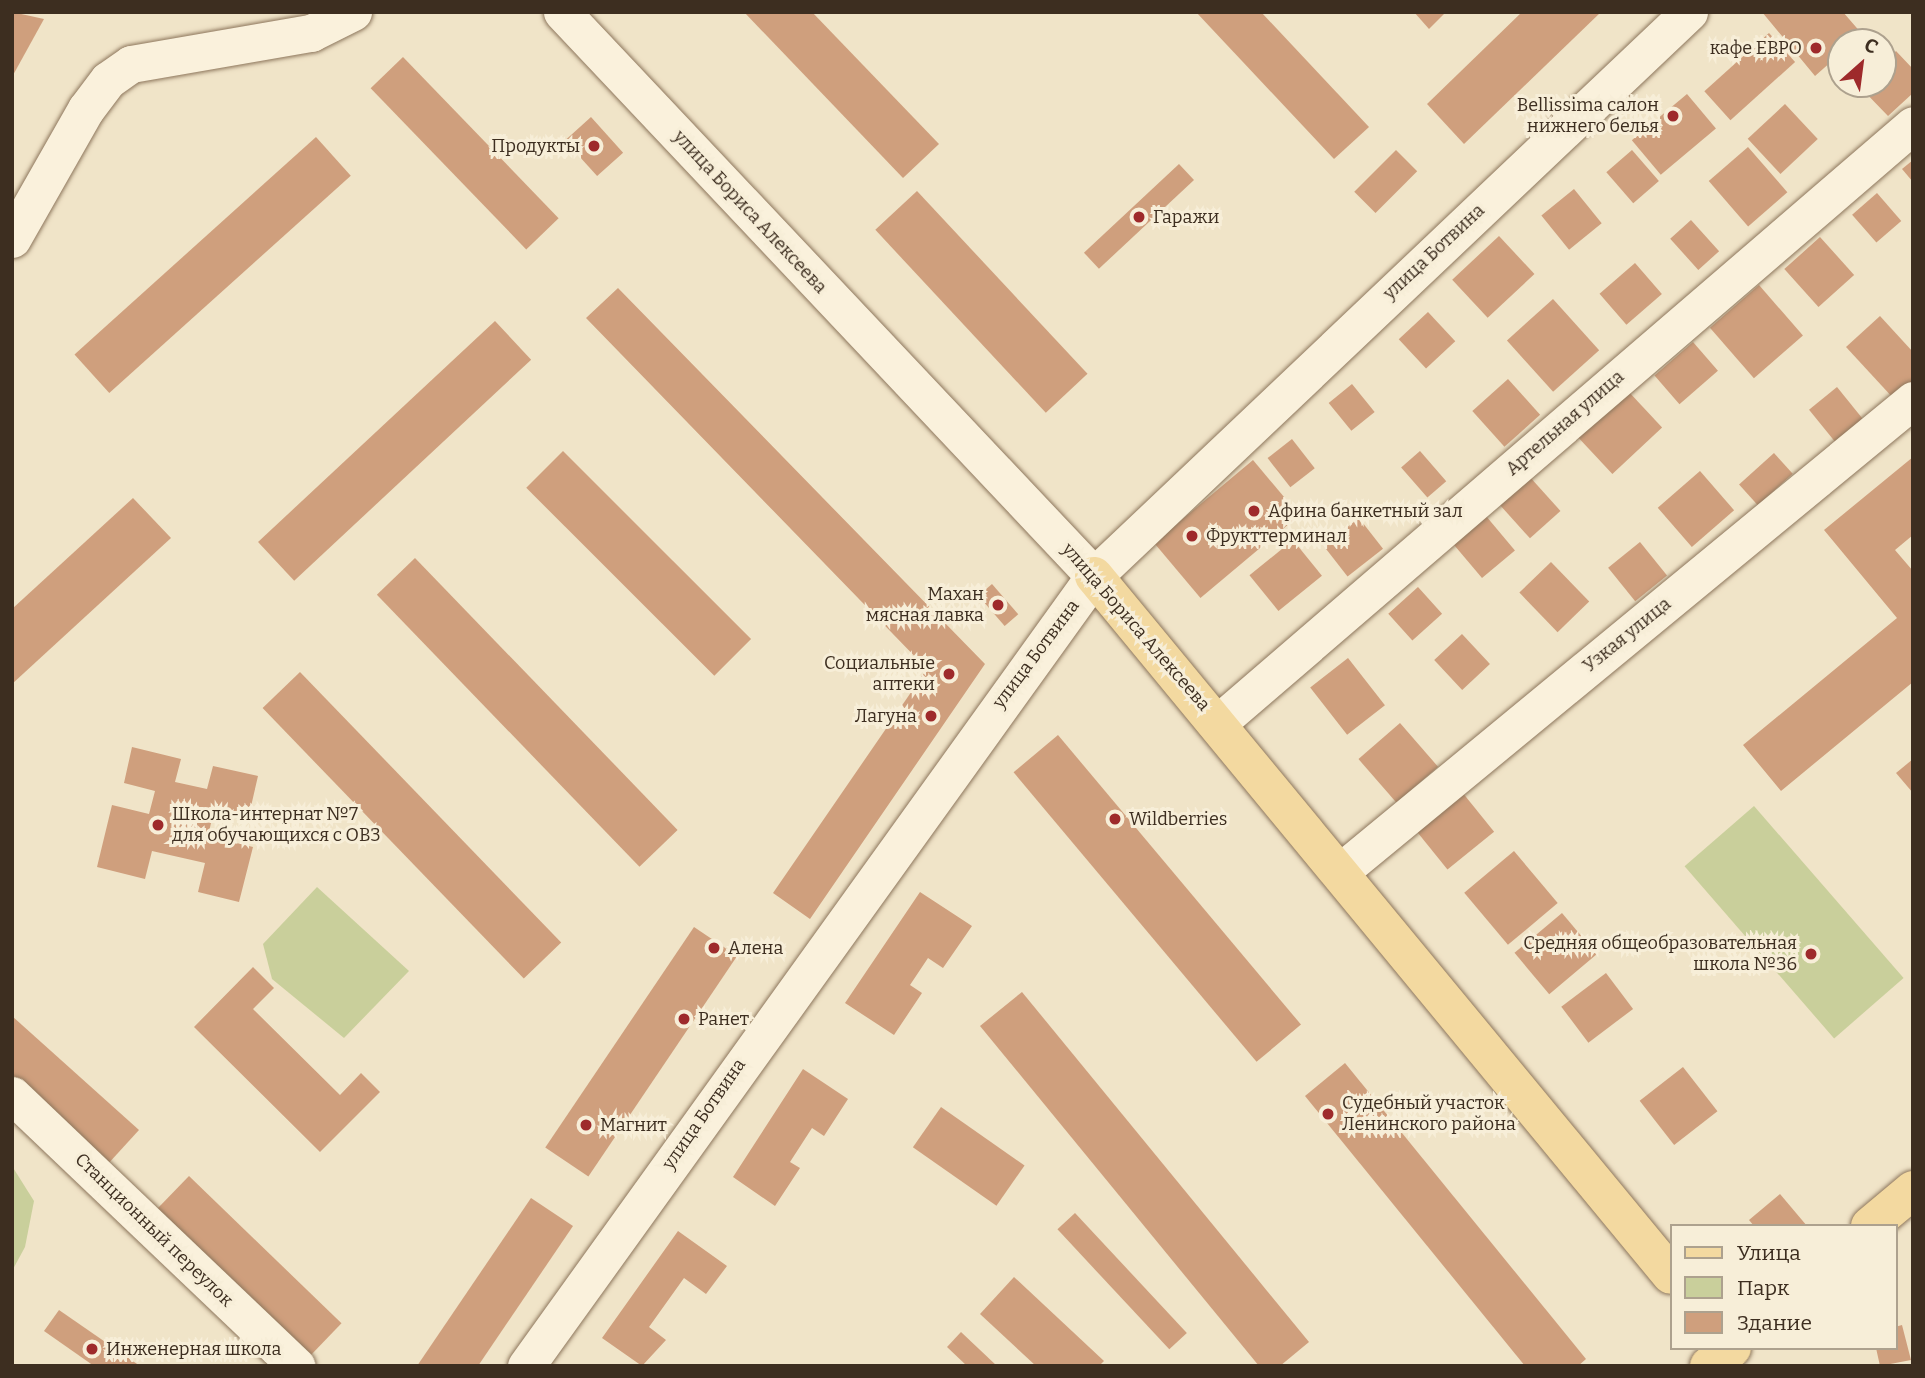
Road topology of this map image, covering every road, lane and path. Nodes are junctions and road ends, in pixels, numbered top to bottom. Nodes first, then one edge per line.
1 (353, 12) edge
2 (562, 12) edge
3 (1689, 12) edge
4 (1913, 125) edge
5 (12, 239) edge
6 (1913, 400) edge
7 (1094, 576) junction
8 (1219, 722) junction
9 (1341, 871) junction
10 (12, 1095) edge
11 (1913, 1190) edge
12 (1872, 1224) edge
13 (1670, 1274) edge
14 (1729, 1350) edge
15 (1732, 1350) edge
16 (297, 1366) edge
17 (526, 1366) edge
18 (1709, 1366) edge
19 (1743, 1366) edge

1 - 5 street
2 - 7 street, улица Бориса Алексеева
3 - 7 street, улица Ботвина
4 - 8 street, Артельная улица
6 - 9 street, Узкая улица
7 - 8 main road, улица Бориса Алексеева
7 - 17 street, улица Ботвина
8 - 9 main road, улица Бориса Алексеева
9 - 13 main road, улица Бориса Алексеева
10 - 16 street, Станционный переулок
11 - 12 main road
14 - 18 main road
15 - 19 main road

